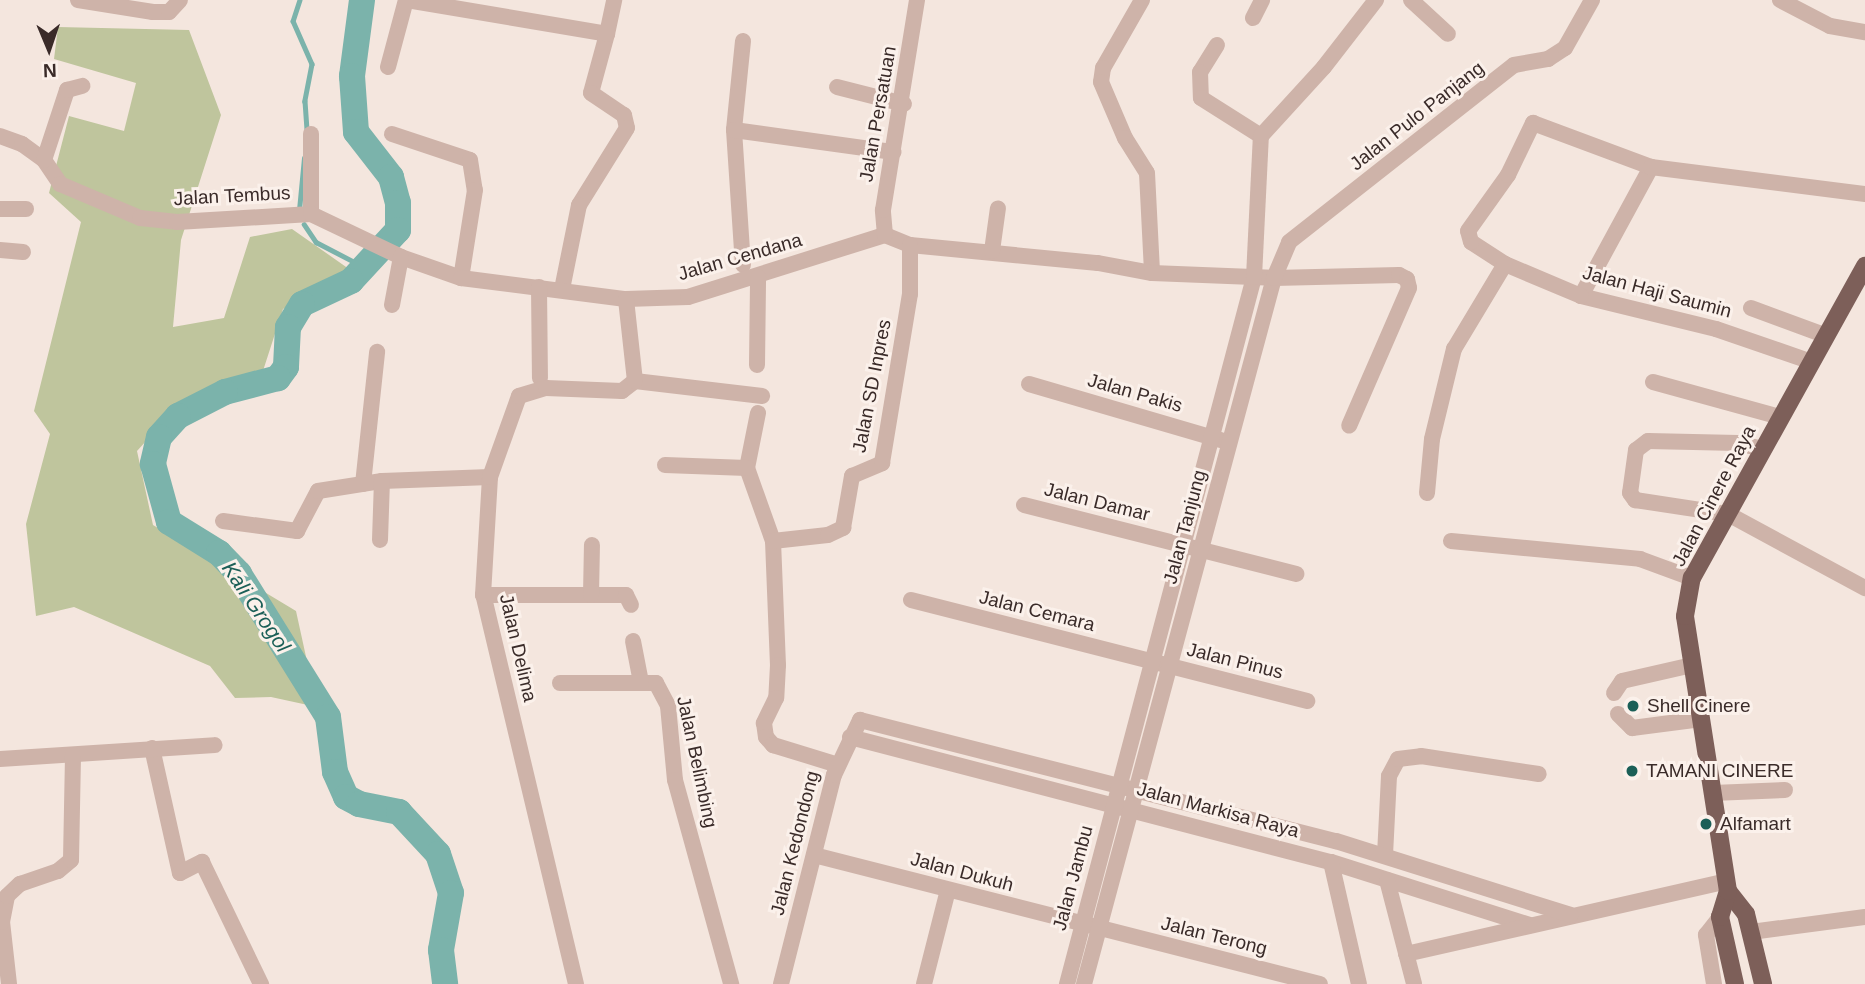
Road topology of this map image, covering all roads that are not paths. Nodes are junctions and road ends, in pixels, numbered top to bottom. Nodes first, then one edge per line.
1 (78, 0) edge
2 (180, 0) edge
3 (407, 0) edge
4 (614, 0) edge
5 (918, 0) edge
6 (1142, 0) edge
7 (1262, 0) edge
8 (1376, 0) edge
9 (1411, 0) edge
10 (1592, 0) edge
11 (1780, 0) edge
12 (492, 6) edge
13 (1253, 18) dead end
14 (1865, 32) edge
15 (607, 34) junction
16 (1448, 34) dead end
17 (743, 41) dead end
18 (1217, 45) dead end
19 (388, 67) dead end
20 (82, 86) dead end
21 (837, 87) dead end
22 (904, 104) junction
23 (734, 130) junction
24 (311, 134) dead end
25 (392, 134) dead end
26 (0, 136) edge
27 (1261, 136) junction
28 (893, 152) junction
29 (44, 160) junction
30 (1651, 167) junction
31 (1865, 194) edge
32 (998, 208) dead end
33 (0, 209) edge
34 (26, 209) dead end
35 (311, 214) junction
36 (885, 235) junction
37 (910, 245) junction
38 (0, 250) edge
39 (577, 251) dead end
40 (992, 251) junction
41 (23, 252) dead end
42 (397, 255) junction
43 (1505, 264) junction
44 (743, 265) dead end
45 (1864, 270) edge
46 (1152, 273) junction
47 (758, 277) junction
48 (1254, 277) junction
49 (461, 278) junction
50 (1274, 278) junction
51 (563, 285) junction
52 (539, 287) junction
53 (1581, 296) junction
54 (626, 299) junction
55 (392, 305) dead end
56 (1751, 309) dead end
57 (1824, 335) junction
58 (377, 352) dead end
59 (1809, 361) junction
60 (757, 365) dead end
61 (540, 378) dead end
62 (635, 381) junction
63 (1653, 382) dead end
64 (1029, 384) dead end
65 (762, 396) dead end
66 (758, 413) dead end
67 (1780, 416) junction
68 (1349, 426) dead end
69 (1211, 438) junction
70 (1230, 443) junction
71 (1763, 449) junction
72 (665, 465) dead end
73 (747, 468) junction
74 (490, 477) junction
75 (382, 481) junction
76 (363, 484) junction
77 (1427, 493) dead end
78 (1024, 505) dead end
79 (1728, 514) junction
80 (223, 521) dead end
81 (380, 540) dead end
82 (773, 541) junction
83 (1451, 541) dead end
84 (593, 545) dead end
85 (1183, 545) junction
86 (1201, 550) junction
87 (1296, 573) dead end
88 (1692, 578) junction
89 (1865, 588) edge
90 (483, 595) junction
91 (591, 595) junction
92 (911, 600) dead end
93 (631, 605) dead end
94 (633, 641) dead end
95 (1152, 662) junction
96 (1692, 665) junction
97 (1169, 666) junction
98 (640, 682) junction
99 (560, 683) dead end
100 (1614, 694) dead end
101 (1307, 701) dead end
102 (1618, 715) dead end
103 (862, 719) joint
104 (1701, 719) junction
105 (850, 737) junction
106 (215, 744) dead end
107 (152, 748) junction
108 (73, 755) junction
109 (0, 759) edge
110 (838, 765) junction
111 (1539, 775) dead end
112 (1120, 783) junction
113 (1137, 788) junction
114 (1785, 790) dead end
115 (1713, 793) junction
116 (1114, 804) junction
117 (1131, 809) junction
118 (814, 855) junction
119 (1385, 855) junction
120 (1331, 862) junction
121 (1387, 880) junction
122 (20, 884) junction
123 (0, 885) edge
124 (1728, 886) junction
125 (948, 890) junction
126 (1571, 915) junction
127 (1720, 917) junction
128 (1865, 917) edge
129 (1530, 925) junction
130 (1090, 927) junction
131 (1751, 932) junction
132 (1406, 954) junction
133 (9, 984) edge
134 (261, 984) edge
135 (576, 984) edge
136 (731, 984) edge
137 (781, 984) edge
138 (924, 984) edge
139 (1067, 984) edge
140 (1084, 984) edge
141 (1320, 984) edge
142 (1359, 984) edge
143 (1414, 984) edge
144 (1714, 984) edge
145 (1735, 984) edge
146 (1763, 984) edge

1 - 2 street
3 - 12 street
3 - 19 street
4 - 15 street
5 - 22 street, Jalan Persatuan
6 - 46 street
7 - 13 street
8 - 27 street
9 - 16 street
10 - 50 street, Jalan Pulo Panjang
11 - 14 street
12 - 15 street
15 - 51 street
17 - 23 street
18 - 27 street
20 - 29 street
21 - 22 street
22 - 28 street, Jalan Persatuan
23 - 28 street
23 - 44 street
24 - 35 street
25 - 49 street
26 - 29 street, Jalan Tembus
27 - 48 street, Jalan Tanjung
28 - 36 street, Jalan Persatuan
29 - 35 street, Jalan Tembus
30 - 31 street
30 - 43 street, Jalan Haji Saumin
30 - 53 street
32 - 40 street
33 - 34 street
35 - 42 street, Jalan Tembus
36 - 37 street
36 - 47 street, Jalan Cendana
37 - 40 street
37 - 82 street, Jalan SD Inpres
38 - 41 street
39 - 51 street
40 - 46 street
42 - 49 street, Jalan Tembus
42 - 55 street
43 - 53 street, Jalan Haji Saumin
43 - 77 street
45 - 57 main road, Jalan Cinere Raya
46 - 48 street
47 - 54 street, Jalan Cendana
47 - 60 street
48 - 50 street
48 - 69 street, Jalan Tanjung
49 - 52 street, Jalan Tembus
50 - 68 street
50 - 70 street, Jalan Tanjung
51 - 52 street, Jalan Tembus
51 - 54 street, Jalan Cendana
52 - 61 street
53 - 59 street, Jalan Haji Saumin
54 - 62 street
56 - 57 street
57 - 59 main road, Jalan Cinere Raya
58 - 76 street
59 - 67 main road, Jalan Cinere Raya
62 - 65 street
62 - 74 street, Jalan Delima
63 - 67 street
64 - 69 street, Jalan Pakis
66 - 73 street
67 - 71 main road, Jalan Cinere Raya
69 - 70 street, Jalan Pakis
69 - 85 street, Jalan Tanjung
70 - 86 street, Jalan Tanjung
71 - 79 main road, Jalan Cinere Raya
71 - 79 street
72 - 73 street
73 - 82 street
74 - 75 street
74 - 90 street, Jalan Delima
75 - 76 street
75 - 81 street
76 - 80 street
78 - 85 street, Jalan Damar
79 - 88 main road, Jalan Cinere Raya
79 - 89 street
82 - 110 street
83 - 88 street
84 - 91 street
85 - 86 street, Jalan Damar
85 - 95 street, Jalan Tanjung
86 - 87 street, Jalan Damar
86 - 97 street, Jalan Tanjung
88 - 96 main road, Jalan Cinere Raya
90 - 91 street
90 - 135 street, Jalan Delima
91 - 93 street
92 - 95 street, Jalan Cemara
94 - 98 street
95 - 97 street, Jalan Pinus
95 - 112 street, Jalan Tanjung
96 - 100 street
96 - 104 main road, Jalan Cinere Raya
97 - 101 street, Jalan Pinus
97 - 113 street, Jalan Tanjung
98 - 99 street
98 - 136 street, Jalan Belimbing
102 - 104 street
103 - 105 street, Jalan Kedondong
103 - 112 street, Jalan Markisa Raya
104 - 115 main road, Jalan Cinere Raya
105 - 110 street, Jalan Kedondong
105 - 116 street, Jalan Markisa Raya
106 - 107 street
107 - 108 street
107 - 134 street
108 - 109 street
108 - 122 street
110 - 118 street, Jalan Kedondong
111 - 119 street
112 - 113 street, Jalan Markisa Raya
112 - 116 street, Jalan Jambu
113 - 117 street, Jalan Jambu
113 - 119 street, Jalan Markisa Raya
114 - 115 street
115 - 124 main road, Jalan Cinere Raya
116 - 117 street, Jalan Markisa Raya
116 - 130 street, Jalan Jambu
117 - 120 street, Jalan Markisa Raya
117 - 130 street, Jalan Jambu
118 - 125 street, Jalan Dukuh
118 - 137 street, Jalan Kedondong
119 - 126 street, Jalan Markisa Raya
120 - 121 street, Jalan Markisa Raya
120 - 142 street
121 - 129 street, Jalan Markisa Raya
121 - 132 street
122 - 123 street
122 - 133 street
124 - 126 street
124 - 127 main road, Jalan Cinere Raya
124 - 131 main road, Jalan Cinere Raya
125 - 130 street, Jalan Dukuh
125 - 138 street
126 - 129 street
127 - 144 street
127 - 145 main road, Jalan Cinere Raya
128 - 131 street
129 - 132 street
130 - 139 street, Jalan Jambu
130 - 140 street, Jalan Jambu
130 - 141 street, Jalan Terong
131 - 146 main road, Jalan Cinere Raya
132 - 143 street

